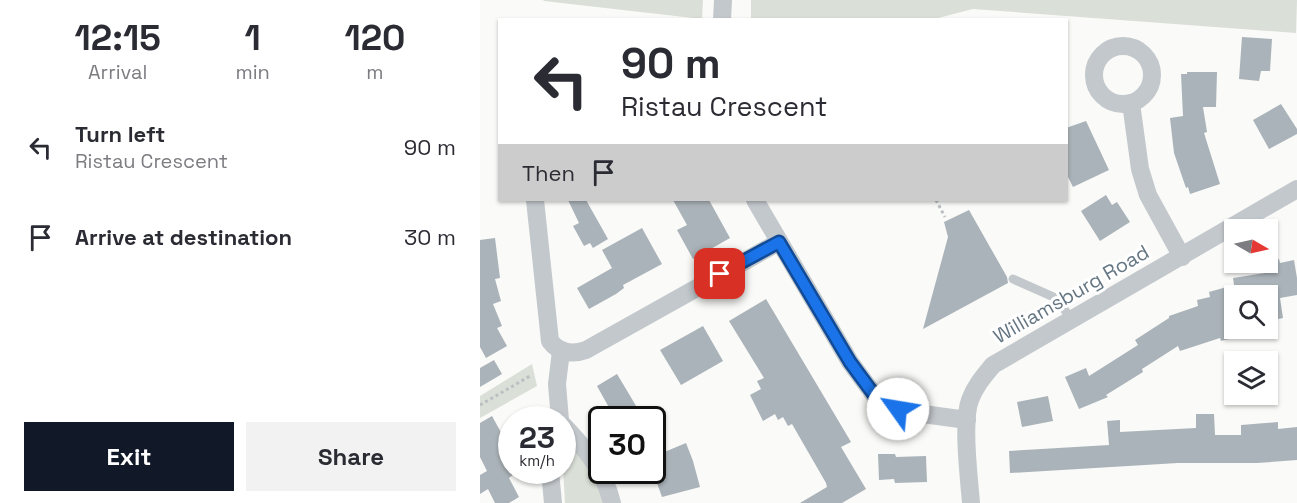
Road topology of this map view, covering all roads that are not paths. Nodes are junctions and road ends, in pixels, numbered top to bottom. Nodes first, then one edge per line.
1 (723, 0) edge
2 (722, 18) edge
3 (1131, 103) dead end
4 (1297, 189) edge
5 (536, 201) edge
6 (756, 201) edge
7 (779, 242) junction
8 (1182, 256) junction
9 (1013, 279) dead end
10 (1071, 320) junction
11 (561, 351) junction
12 (559, 406) edge
13 (966, 420) junction
14 (576, 438) edge
15 (552, 484) edge
16 (554, 503) edge
17 (612, 503) edge
18 (971, 503) edge

1 - 2 street
3 - 8 street
4 - 8 street, Williamsburg Road
5 - 11 street
6 - 7 street
7 - 11 street
7 - 13 street
8 - 10 street, Williamsburg Road
9 - 10 lane
10 - 13 street, Williamsburg Road
11 - 12 street
13 - 18 street, Williamsburg Road
14 - 17 street
15 - 16 street

